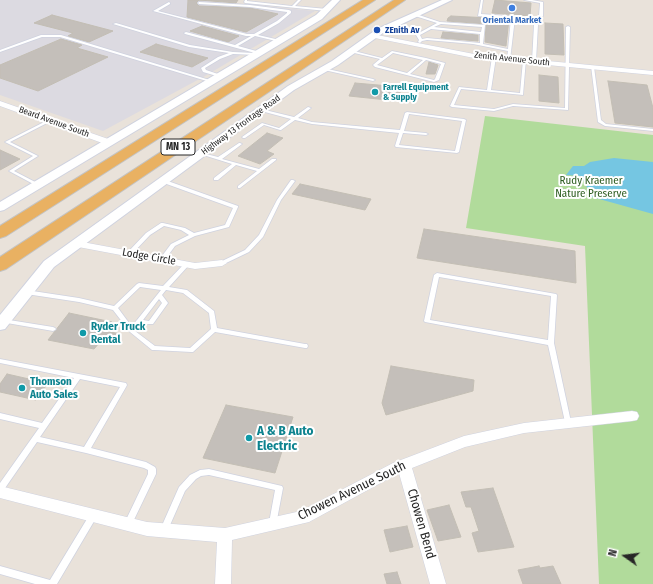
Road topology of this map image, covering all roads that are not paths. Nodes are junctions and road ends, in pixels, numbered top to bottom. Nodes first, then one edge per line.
1 (212, 0) edge
2 (300, 0) edge
3 (336, 0) edge
4 (370, 0) edge
5 (400, 0) edge
6 (448, 0) edge
7 (482, 0) edge
8 (525, 0) edge
9 (246, 1) edge
10 (199, 3) dead end
11 (169, 4) dead end
12 (292, 7) junction
13 (327, 10) junction
14 (416, 15) junction
15 (513, 18) junction
16 (440, 23) junction
17 (115, 24) dead end
18 (536, 25) dead end
19 (568, 27) dead end
20 (431, 28) junction
21 (186, 32) dead end
22 (482, 33) junction
23 (256, 34) junction
24 (372, 36) junction
25 (278, 41) junction
26 (419, 43) junction
27 (481, 45) junction
28 (235, 46) junction
29 (510, 50) junction
30 (1, 51) edge
31 (351, 51) junction
32 (233, 53) junction
33 (257, 54) junction
34 (494, 57) junction
35 (383, 59) junction
36 (426, 59) junction
37 (509, 59) junction
38 (525, 60) junction
39 (534, 61) junction
40 (568, 64) junction
41 (592, 67) junction
42 (324, 69) junction
43 (653, 73) edge
44 (408, 74) junction
45 (220, 76) junction
46 (373, 80) dead end
47 (211, 81) junction
48 (489, 91) junction
49 (522, 94) junction
50 (0, 103) edge
51 (522, 105) junction
52 (309, 108) dead end
53 (262, 110) junction
54 (294, 119) junction
55 (49, 121) junction
56 (653, 130) edge
57 (402, 132) junction
58 (426, 134) dead end
59 (244, 137) dead end
60 (108, 142) junction
61 (240, 144) dead end
62 (202, 154) junction
63 (219, 159) junction
64 (274, 160) dead end
65 (235, 164) junction
66 (260, 172) junction
67 (216, 179) dead end
68 (293, 180) dead end
69 (163, 182) junction
70 (37, 185) junction
71 (240, 188) dead end
72 (0, 207) edge
73 (0, 233) edge
74 (193, 235) junction
75 (77, 244) junction
76 (129, 254) junction
77 (162, 260) junction
78 (222, 263) joint
79 (187, 264) junction
80 (0, 266) edge
81 (164, 288) junction
82 (26, 292) junction
83 (159, 295) junction
84 (114, 308) junction
85 (138, 322) junction
86 (2, 323) edge
87 (53, 329) dead end
88 (214, 330) junction
89 (132, 331) junction
90 (551, 343) junction
91 (305, 346) dead end
92 (0, 361) edge
93 (79, 376) junction
94 (0, 416) edge
95 (632, 416) dead end
96 (568, 422) junction
97 (44, 426) junction
98 (35, 439) junction
99 (86, 450) junction
100 (404, 465) junction
101 (0, 490) edge
102 (94, 515) junction
103 (128, 524) junction
104 (273, 524) junction
105 (164, 530) junction
106 (225, 535) junction
107 (0, 570) edge
108 (49, 584) edge
109 (52, 584) edge
110 (223, 584) edge
111 (438, 584) edge

1 - 9 lane
2 - 12 lane
3 - 13 street
4 - 73 highway, MN 13
5 - 80 highway, MN 13
6 - 14 street, Highway 13 Frontage Road
7 - 15 lane
8 - 15 lane
9 - 12 lane
10 - 23 lane
11 - 23 lane
12 - 13 lane
13 - 25 street
14 - 16 lane
14 - 24 street, Highway 13 Frontage Road
15 - 29 lane
16 - 20 lane
16 - 22 lane
17 - 32 lane
18 - 39 lane
19 - 40 lane
20 - 22 lane
20 - 26 lane
21 - 28 lane
22 - 27 lane
23 - 25 lane
23 - 28 lane
24 - 26 street, Zenith Avenue South
24 - 31 street, Highway 13 Frontage Road
25 - 33 street
26 - 27 lane
26 - 34 street, Zenith Avenue South
27 - 29 lane
28 - 33 lane
29 - 37 lane
30 - 47 lane
31 - 35 lane
31 - 42 street, Highway 13 Frontage Road
32 - 33 lane
32 - 45 lane
33 - 45 street
34 - 37 street, Zenith Avenue South
34 - 48 lane
35 - 36 lane
35 - 44 lane
36 - 44 lane
36 - 44 lane
37 - 38 street, Zenith Avenue South
38 - 39 street, Zenith Avenue South
38 - 49 lane
39 - 40 street, Zenith Avenue South
40 - 41 street, Zenith Avenue South
40 - 51 lane
41 - 43 street, Zenith Avenue South
41 - 56 lane
42 - 46 lane
42 - 53 street, Highway 13 Frontage Road
45 - 47 street
47 - 60 street
48 - 49 lane
48 - 51 lane
49 - 51 lane
50 - 55 street, Beard Avenue South
52 - 54 lane
53 - 54 lane
53 - 62 street, Highway 13 Frontage Road
54 - 57 lane
54 - 59 lane
55 - 60 street, Beard Avenue South
55 - 70 lane
57 - 57 lane
57 - 58 lane
60 - 70 street
61 - 63 lane
62 - 63 lane
62 - 69 street, Highway 13 Frontage Road
63 - 65 lane
64 - 66 lane
65 - 66 lane
65 - 67 lane
66 - 71 lane
68 - 78 lane
69 - 74 lane
69 - 75 street, Highway 13 Frontage Road
70 - 72 street
74 - 76 lane
74 - 77 lane
75 - 76 street, Lodge Circle
75 - 82 street, Highway 13 Frontage Road
76 - 77 street, Lodge Circle
77 - 79 street, Lodge Circle
78 - 79 street, Lodge Circle
79 - 81 lane
81 - 83 lane
81 - 84 lane
81 - 88 lane
82 - 84 lane
82 - 86 street, Highway 13 Frontage Road
83 - 85 lane
83 - 85 lane
84 - 89 lane
85 - 89 lane
86 - 87 lane
88 - 89 lane
88 - 91 lane
90 - 90 lane
90 - 96 lane
92 - 93 lane
93 - 97 lane
93 - 99 lane
94 - 97 lane
95 - 96 street, Chowen Avenue South
96 - 100 street, Chowen Avenue South
97 - 98 lane
98 - 99 lane
98 - 101 lane
99 - 103 lane
100 - 104 street, Chowen Avenue South
100 - 111 street, Chowen Bend
101 - 102 street, Chowen Avenue South
102 - 103 street, Chowen Avenue South
102 - 109 lane
103 - 105 street, Chowen Avenue South
104 - 105 lane
104 - 106 street, Chowen Avenue South
105 - 106 street, Chowen Avenue South
106 - 110 street
107 - 108 lane

